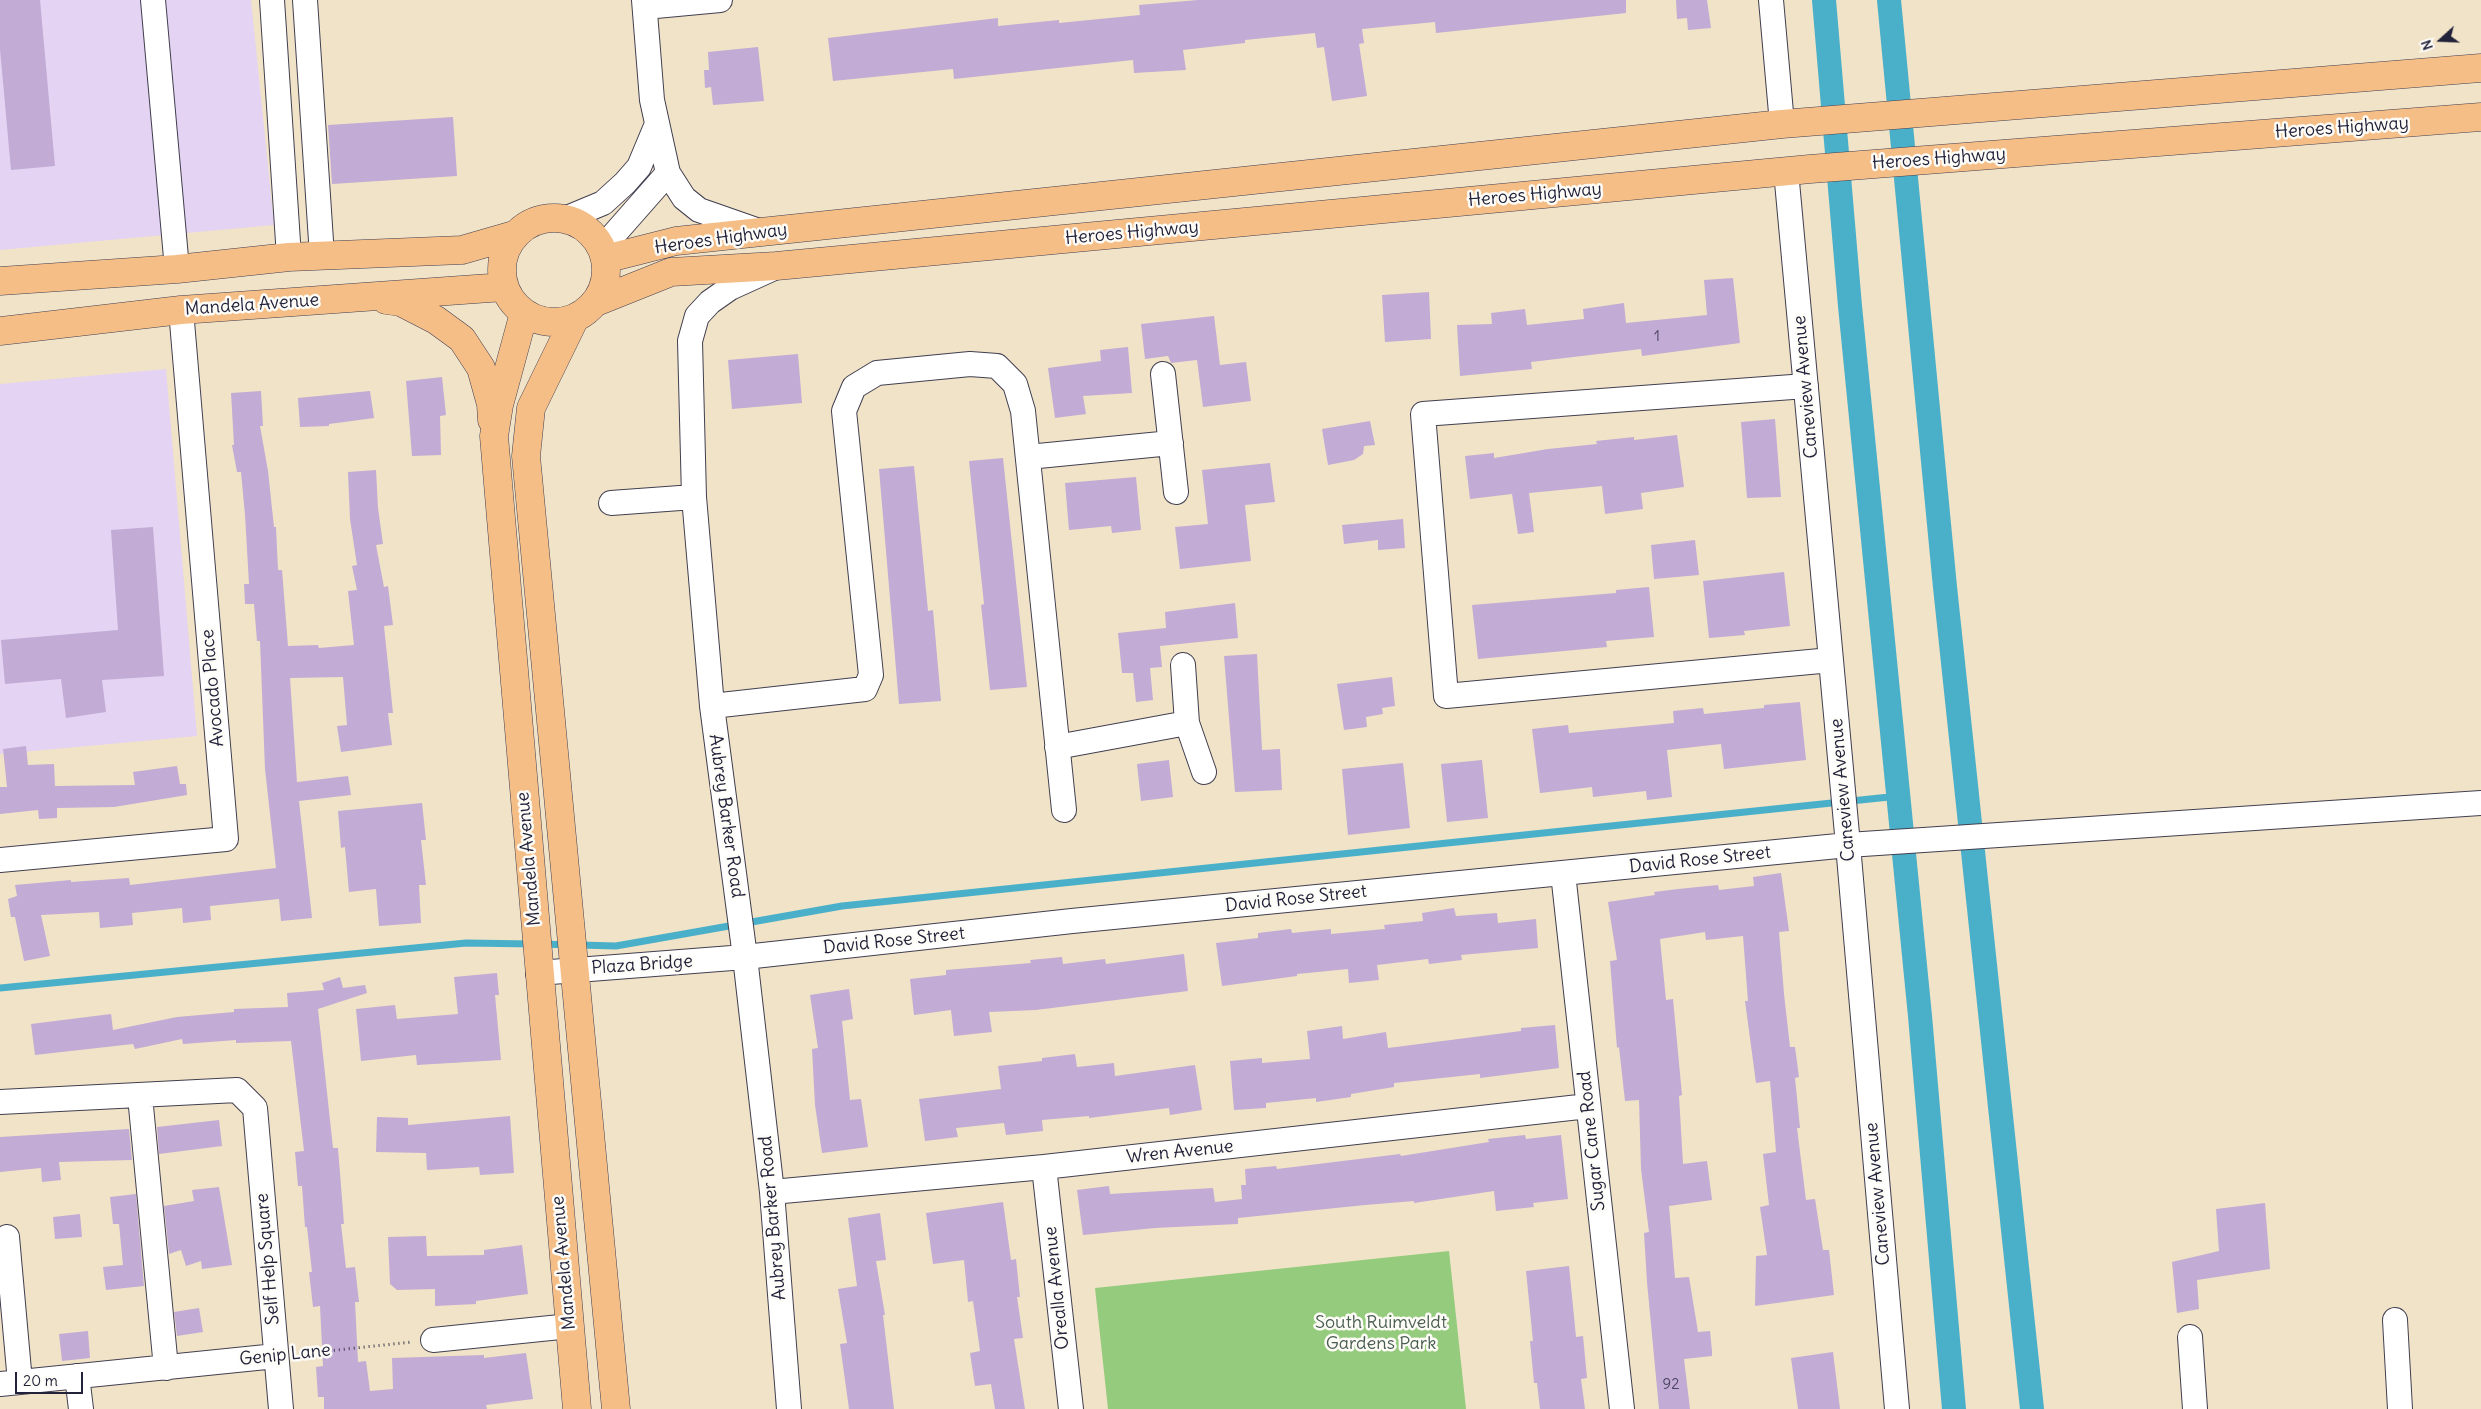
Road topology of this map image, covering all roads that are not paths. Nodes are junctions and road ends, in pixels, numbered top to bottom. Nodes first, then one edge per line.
1 (154, 0) edge
2 (272, 0) edge
3 (305, 0) edge
4 (720, 0) edge
5 (1771, 0) edge
6 (644, 3) edge
7 (2481, 68) edge
8 (2481, 117) edge
9 (657, 124) junction
10 (1782, 124) junction
11 (1798, 170) junction
12 (668, 173) junction
13 (567, 218) junction
14 (764, 232) junction
15 (514, 235) junction
16 (604, 254) junction
17 (322, 256) junction
18 (289, 257) junction
19 (776, 266) junction
20 (177, 269) junction
21 (0, 281) edge
22 (504, 287) junction
23 (363, 296) junction
24 (181, 310) junction
25 (585, 310) junction
26 (524, 313) junction
27 (0, 331) edge
28 (1163, 374) dead end
29 (1806, 386) junction
30 (494, 436) junction
31 (1171, 443) junction
32 (1028, 457) junction
33 (1176, 492) dead end
34 (694, 497) junction
35 (611, 503) dead end
36 (1831, 660) junction
37 (1183, 665) dead end
38 (712, 706) junction
39 (1187, 722) junction
40 (1057, 747) junction
41 (1204, 772) dead end
42 (2481, 803) edge
43 (1064, 810) dead end
44 (1852, 845) junction
45 (0, 860) edge
46 (1563, 873) junction
47 (745, 958) junction
48 (574, 970) junction
49 (538, 973) junction
50 (140, 1096) junction
51 (0, 1101) edge
52 (1588, 1106) junction
53 (1044, 1167) junction
54 (772, 1192) junction
55 (7, 1237) dead end
56 (2395, 1320) dead end
57 (570, 1326) junction
58 (2190, 1337) dead end
59 (433, 1340) road end
60 (276, 1356) junction
61 (166, 1368) junction
62 (77, 1376) junction
63 (10, 1383) edge
64 (80, 1409) edge
65 (281, 1409) edge
66 (577, 1409) edge
67 (616, 1409) edge
68 (789, 1409) edge
69 (1071, 1409) edge
70 (1622, 1409) edge
71 (1897, 1409) edge
72 (2195, 1409) edge
73 (2400, 1409) edge

1 - 20 street
2 - 18 street
3 - 17 street
4 - 6 street
5 - 10 street
6 - 9 street
7 - 10 main road, Heroes Highway
8 - 11 main road, Heroes Highway
9 - 12 street
9 - 13 street
10 - 14 main road, Heroes Highway
11 - 19 main road, Heroes Highway
11 - 29 street, Caneview Avenue
12 - 14 street
12 - 16 street
13 - 15 main road
13 - 16 main road
14 - 16 main road, Heroes Highway
15 - 17 main road
15 - 22 main road
16 - 25 main road
17 - 18 main road
18 - 20 main road
19 - 25 main road, Heroes Highway
19 - 34 street, Aubrey Barker Road
20 - 21 main road
22 - 23 main road, Mandela Avenue
22 - 26 main road
23 - 24 main road, Mandela Avenue
23 - 30 main road
24 - 27 main road, Mandela Avenue
24 - 45 street, Avocado Place
25 - 26 main road
25 - 48 main road
26 - 30 main road, Mandela Avenue
28 - 31 street
29 - 36 street, Caneview Avenue
29 - 36 street
30 - 49 main road, Mandela Avenue
31 - 32 street
31 - 33 street
32 - 38 street
32 - 40 street
34 - 35 street
34 - 38 street, Aubrey Barker Road
36 - 44 street, Caneview Avenue
37 - 39 street
38 - 47 street, Aubrey Barker Road
39 - 40 street
39 - 41 street
40 - 43 street
42 - 44 street, David Rose Street
44 - 46 street, David Rose Street
44 - 71 street, Caneview Avenue
46 - 47 street, David Rose Street
46 - 52 street, Sugar Cane Road
47 - 48 street, Plaza Bridge
47 - 54 street, Aubrey Barker Road
48 - 49 street, Plaza Bridge
48 - 67 main road
49 - 57 main road, Mandela Avenue
50 - 51 street
50 - 60 street, Self Help Square
50 - 61 street
52 - 53 street, Wren Avenue
52 - 70 street, Sugar Cane Road
53 - 54 street, Wren Avenue
53 - 69 street, Orealla Avenue
54 - 68 street, Aubrey Barker Road
55 - 63 street
56 - 73 street
57 - 59 street
57 - 66 main road, Mandela Avenue
58 - 72 street
60 - 61 street, Genip Lane
60 - 65 street, Self Help Square
61 - 62 street, Genip Lane
62 - 63 street, Genip Lane
62 - 64 street

